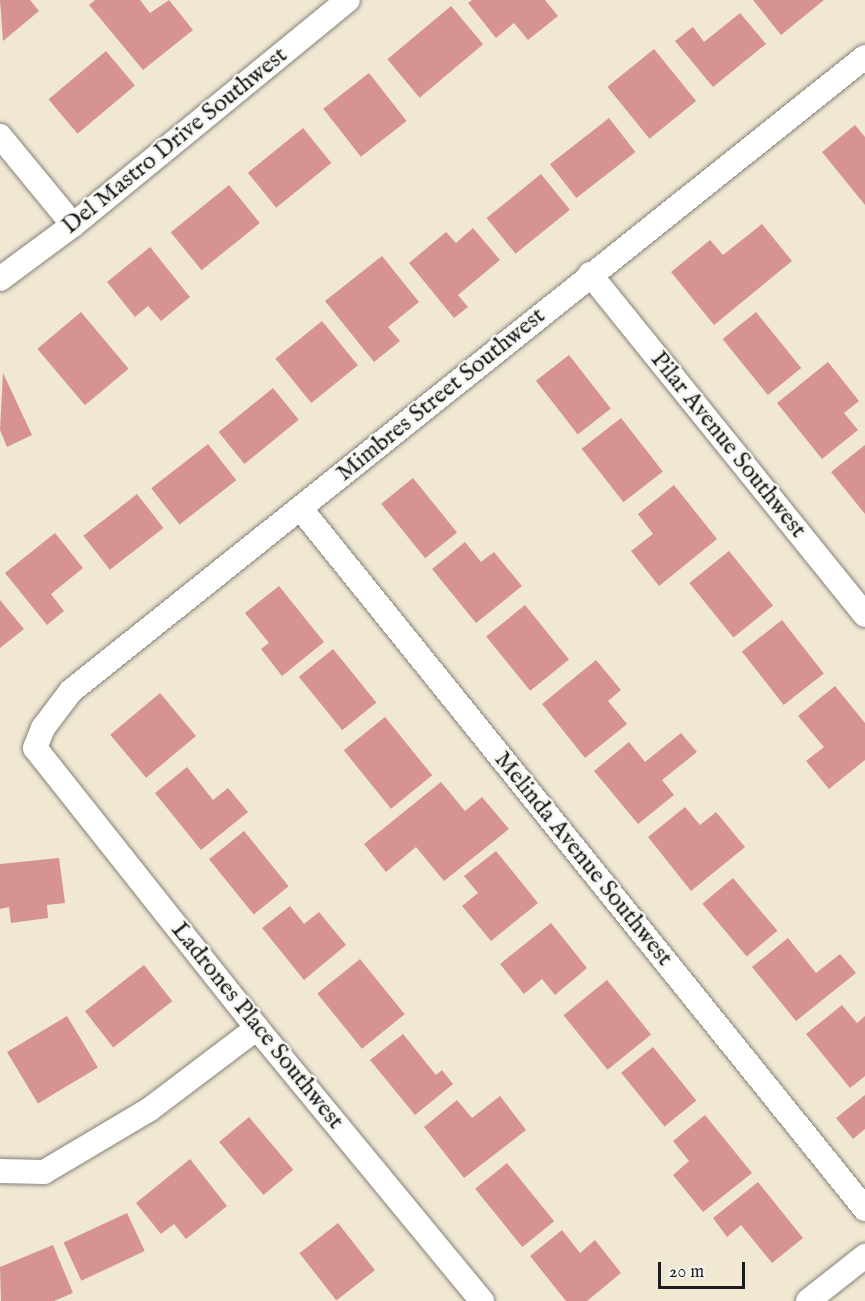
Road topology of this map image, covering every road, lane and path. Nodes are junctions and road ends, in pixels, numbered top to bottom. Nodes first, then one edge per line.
1 (348, 0) edge
2 (865, 57) edge
3 (0, 136) edge
4 (73, 225) junction
5 (590, 274) junction
6 (0, 279) edge
7 (301, 509) junction
8 (865, 615) edge
9 (35, 748) joint
10 (257, 1028) junction
11 (0, 1171) edge
12 (865, 1209) edge
13 (865, 1256) edge
14 (482, 1301) edge
15 (808, 1301) edge

1 - 4 street, Del Mastro Drive Southwest
2 - 5 street, Mimbres Street Southwest
3 - 4 street
4 - 6 street, Del Mastro Drive Southwest
5 - 7 street, Mimbres Street Southwest
5 - 8 street, Pilar Avenue Southwest
7 - 9 street, Mimbres Street Southwest
7 - 12 street, Melinda Avenue Southwest
9 - 10 street, Ladrones Place Southwest
10 - 11 street
10 - 14 street, Ladrones Place Southwest
13 - 15 street

